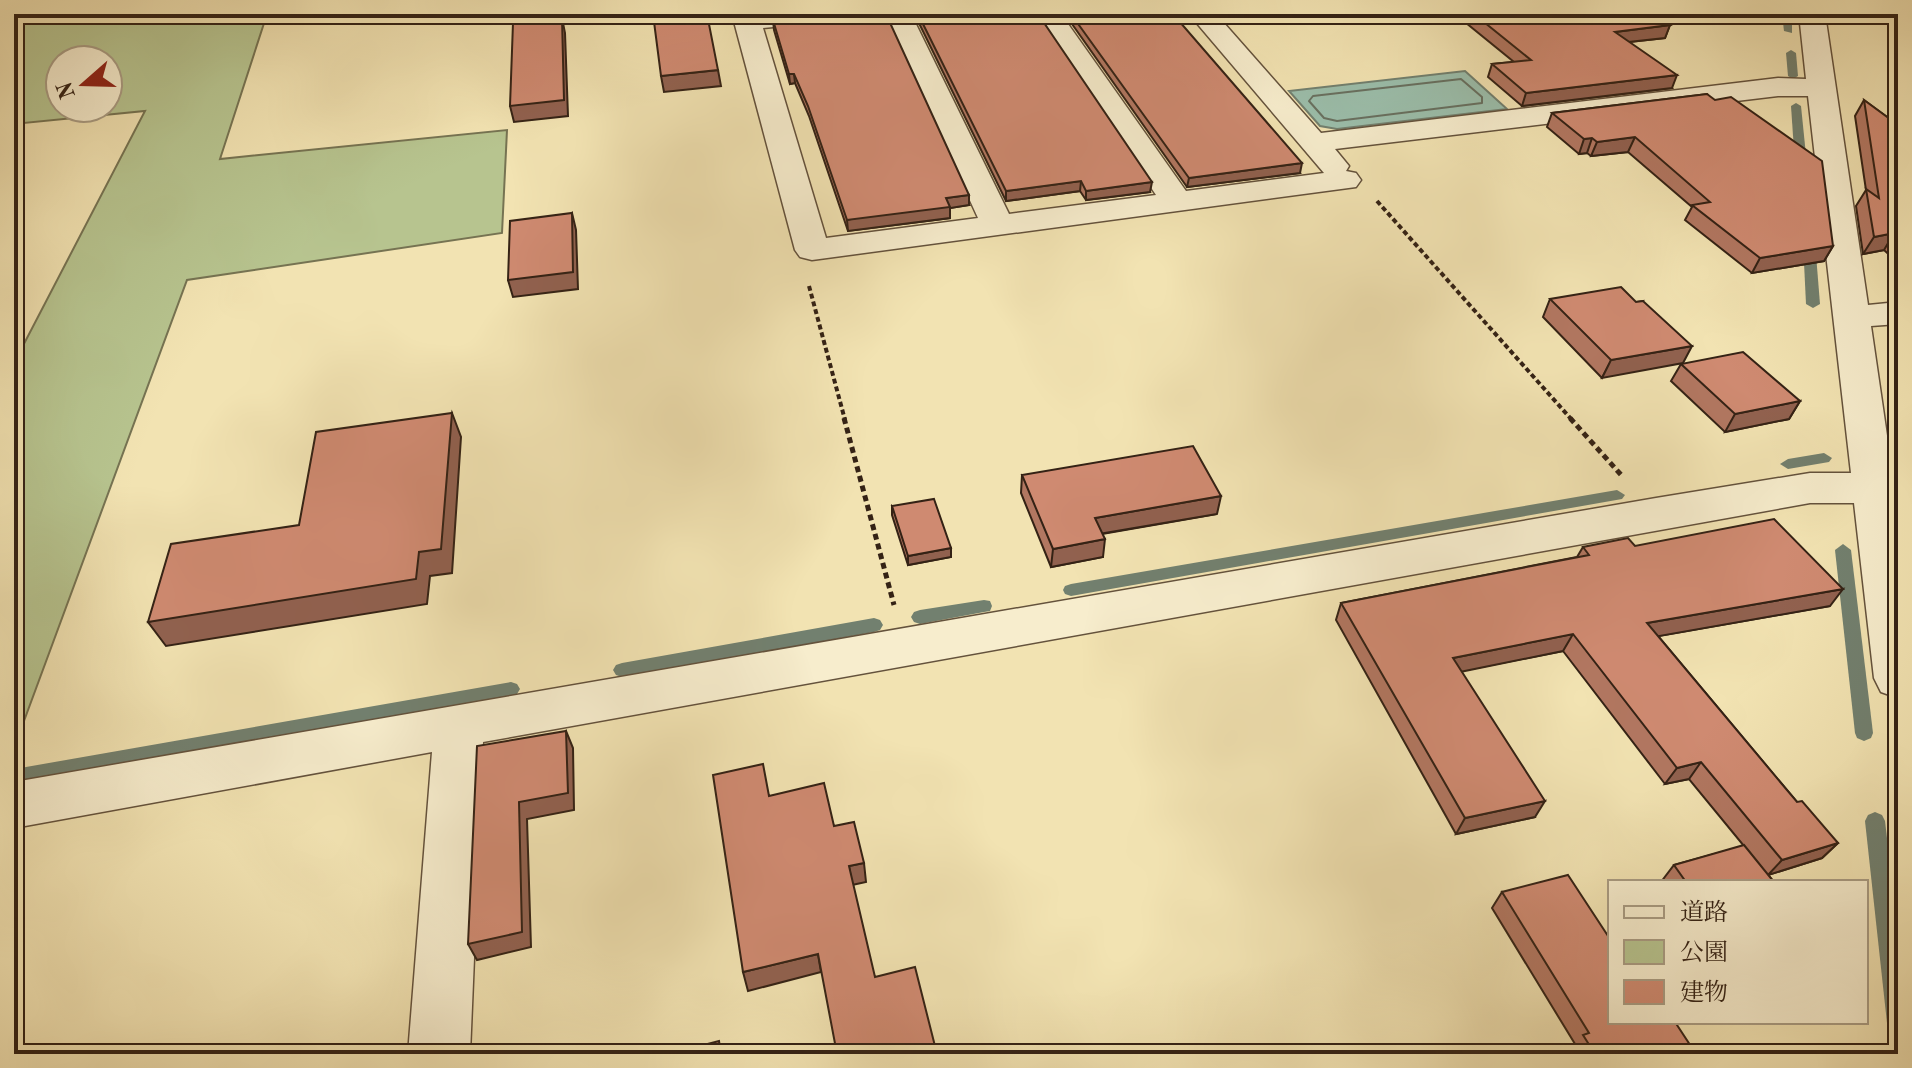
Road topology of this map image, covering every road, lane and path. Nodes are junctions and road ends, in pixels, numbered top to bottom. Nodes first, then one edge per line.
1 (826, 14) edge
2 (898, 14) edge
3 (1048, 14) edge
4 (1202, 14) edge
5 (1812, 14) edge
6 (746, 18) edge
7 (1822, 88) junction
8 (1313, 143) junction
9 (1345, 180) junction
10 (1177, 202) junction
11 (998, 225) junction
12 (812, 250) junction
13 (1898, 313) edge
14 (1851, 317) junction
15 (1872, 488) junction
16 (1656, 513) junction
17 (904, 645) junction
18 (1898, 678) edge
19 (459, 725) junction
20 (14, 805) edge
21 (439, 1054) edge

1 - 6 street
2 - 11 street
3 - 10 street
4 - 8 street
5 - 7 street
6 - 12 street
7 - 8 street
7 - 14 street
8 - 9 street
9 - 10 street
9 - 16 path
10 - 11 street
11 - 12 street
12 - 17 path
13 - 14 street
14 - 15 street
15 - 16 street
15 - 18 street
16 - 17 street
17 - 19 street
19 - 20 street
19 - 21 street

